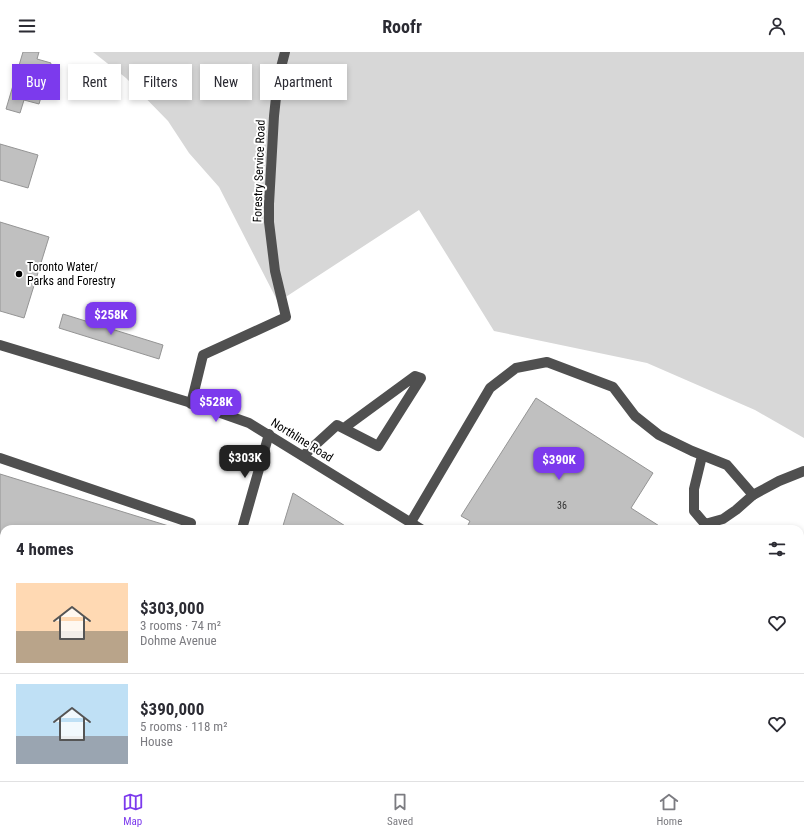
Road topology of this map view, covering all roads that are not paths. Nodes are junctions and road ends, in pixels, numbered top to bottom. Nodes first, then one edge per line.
1 (285, 52) edge
2 (0, 345) edge
3 (191, 404) junction
4 (344, 428) junction
5 (269, 434) junction
6 (303, 456) junction
7 (702, 456) junction
8 (0, 458) edge
9 (804, 471) edge
10 (753, 495) junction
11 (411, 522) junction
12 (190, 525) edge
13 (243, 525) edge
14 (415, 525) edge

1 - 3 street, Forestry Service Road
2 - 3 street, Northline Road
3 - 5 street, Northline Road
4 - 4 street
4 - 6 street
5 - 6 street, Northline Road
5 - 13 street
6 - 11 street, Northline Road
7 - 10 street
7 - 10 street
7 - 11 street
8 - 12 street
9 - 10 street
11 - 14 street, Northline Road

